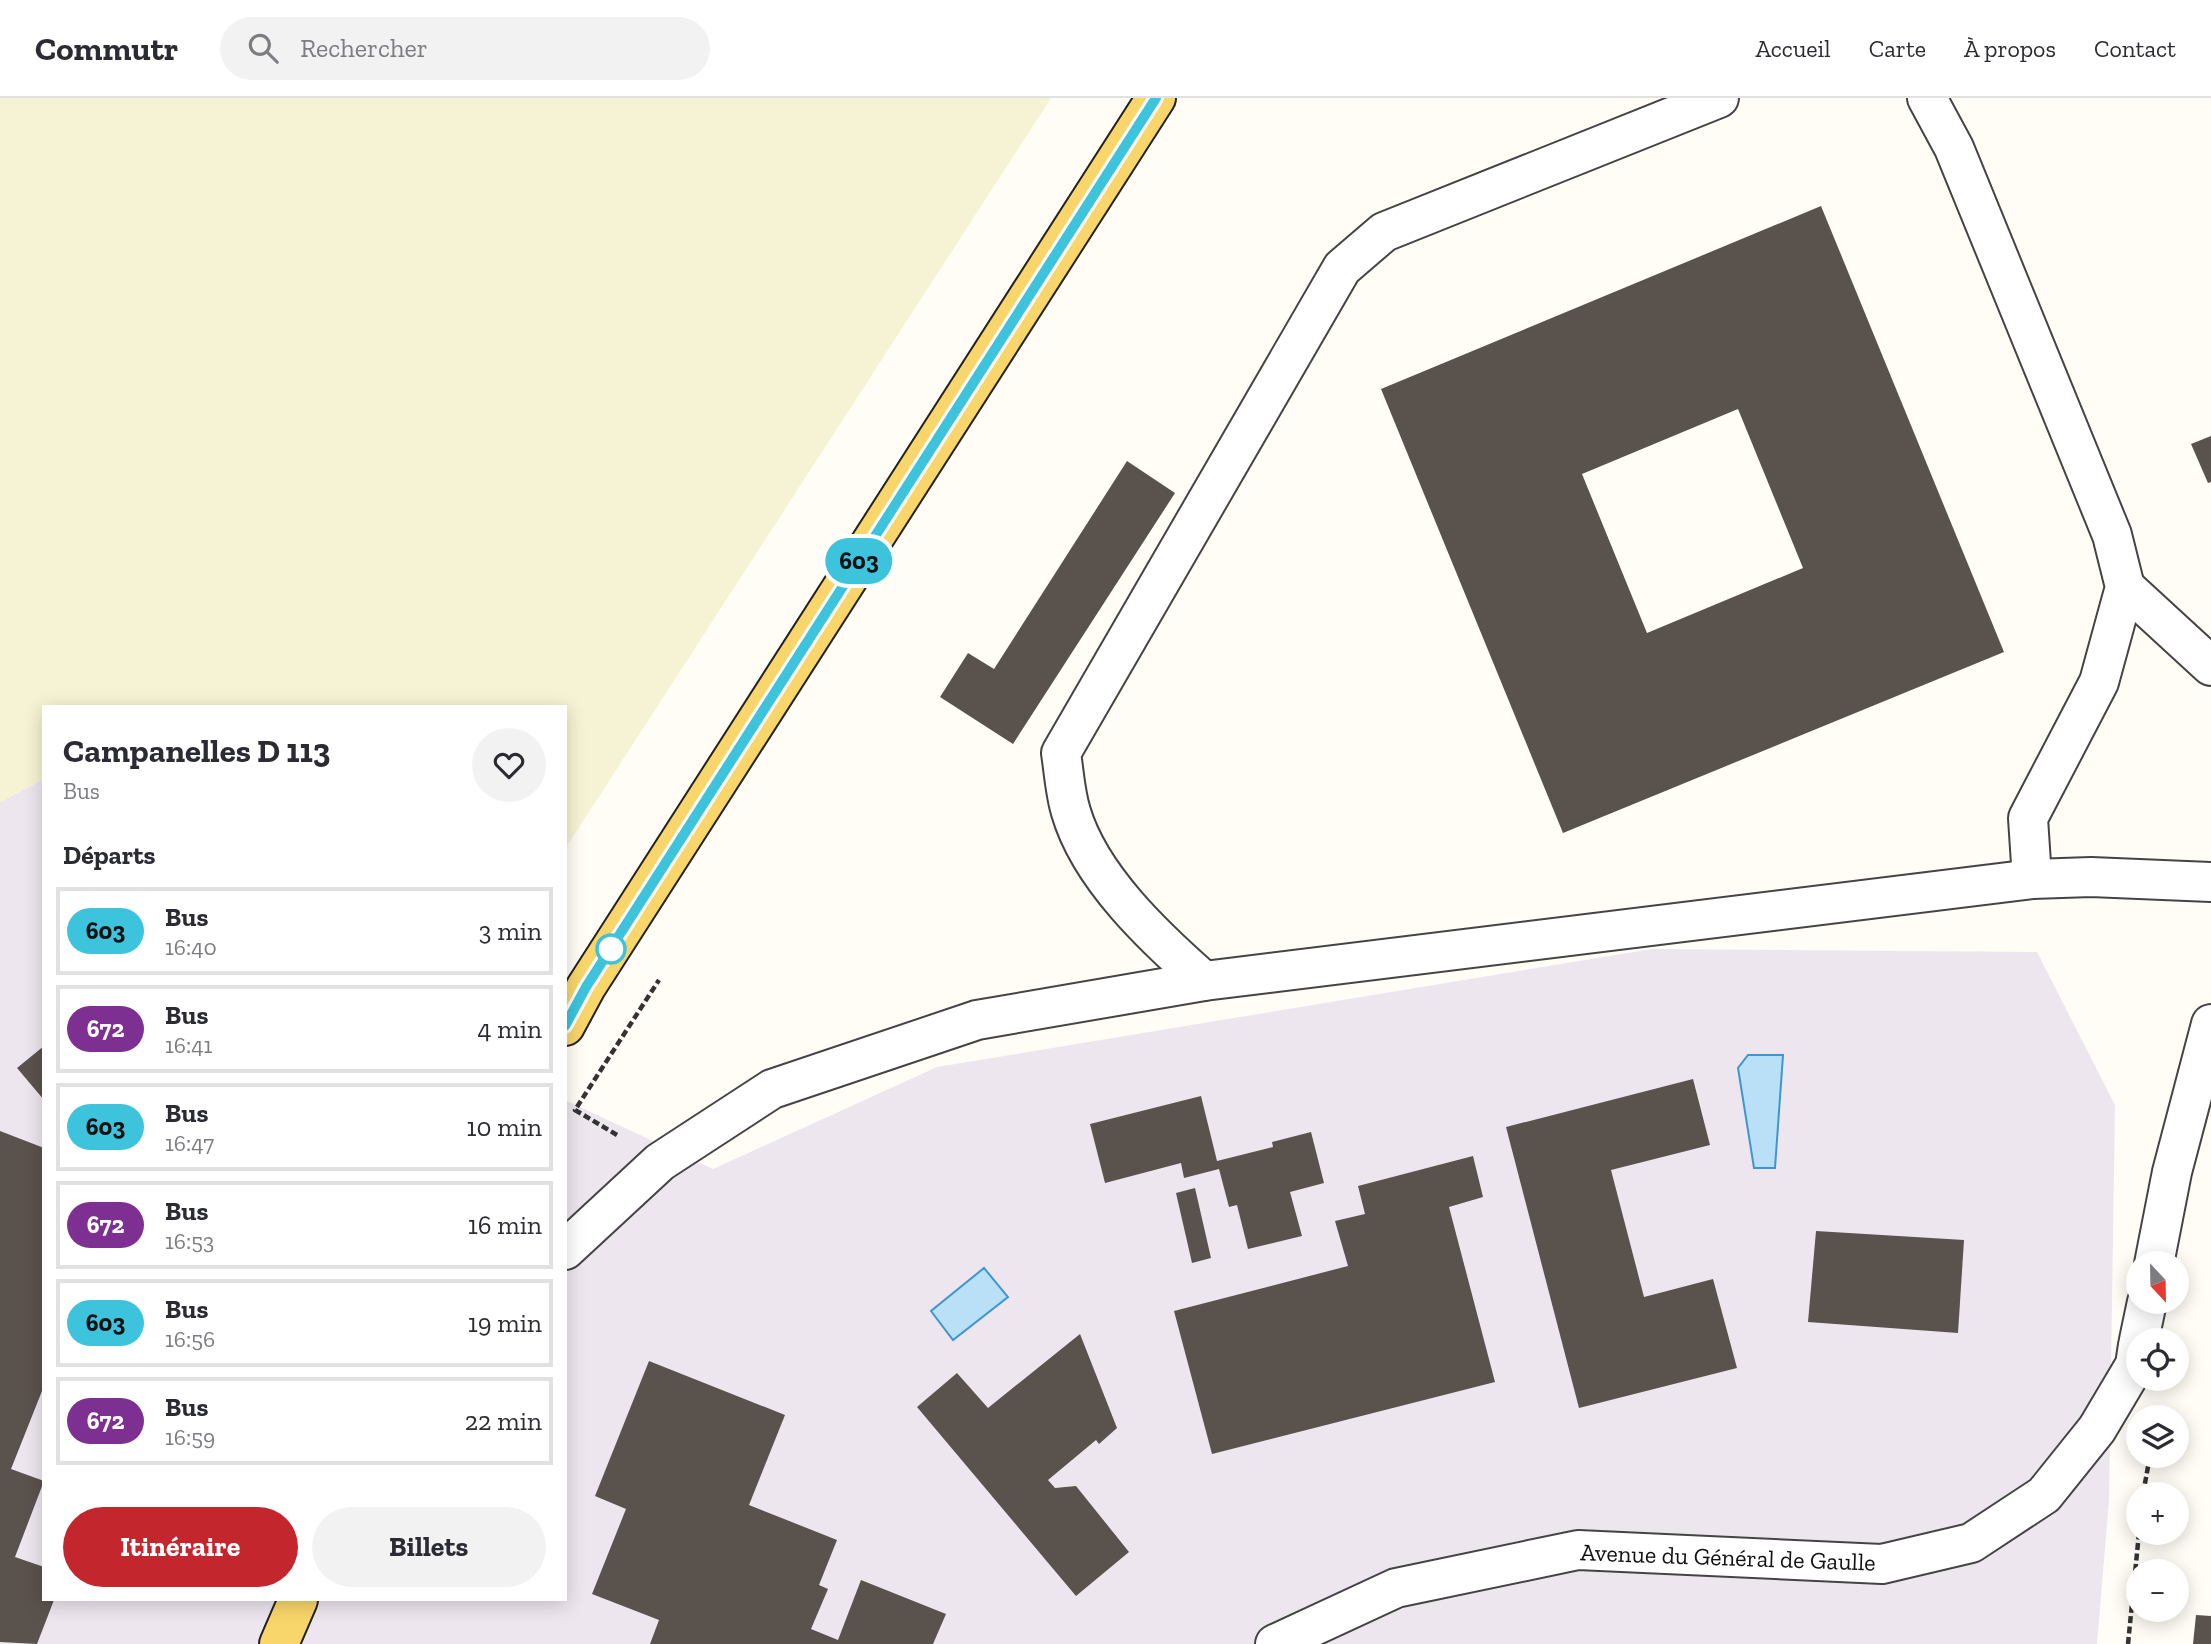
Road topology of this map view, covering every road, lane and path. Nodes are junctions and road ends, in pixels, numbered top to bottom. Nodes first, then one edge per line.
1 (1156, 98) edge
2 (1719, 98) edge
3 (1927, 98) edge
4 (2125, 587) junction
5 (2211, 666) edge
6 (2032, 879) junction
7 (2211, 882) edge
8 (1204, 981) junction
9 (567, 1022) edge
10 (2211, 1024) edge
11 (567, 1248) edge
12 (2157, 1251) edge
13 (2126, 1379) edge
14 (2138, 1545) edge
15 (298, 1601) edge
16 (279, 1644) edge
17 (1275, 1644) edge
18 (2128, 1644) edge

1 - 9 main road
2 - 8 street
3 - 4 street
4 - 5 street
4 - 6 street
6 - 7 street
6 - 8 street
8 - 11 street
10 - 12 street
13 - 17 street, Avenue du Général de Gaulle
14 - 18 path
15 - 16 main road

